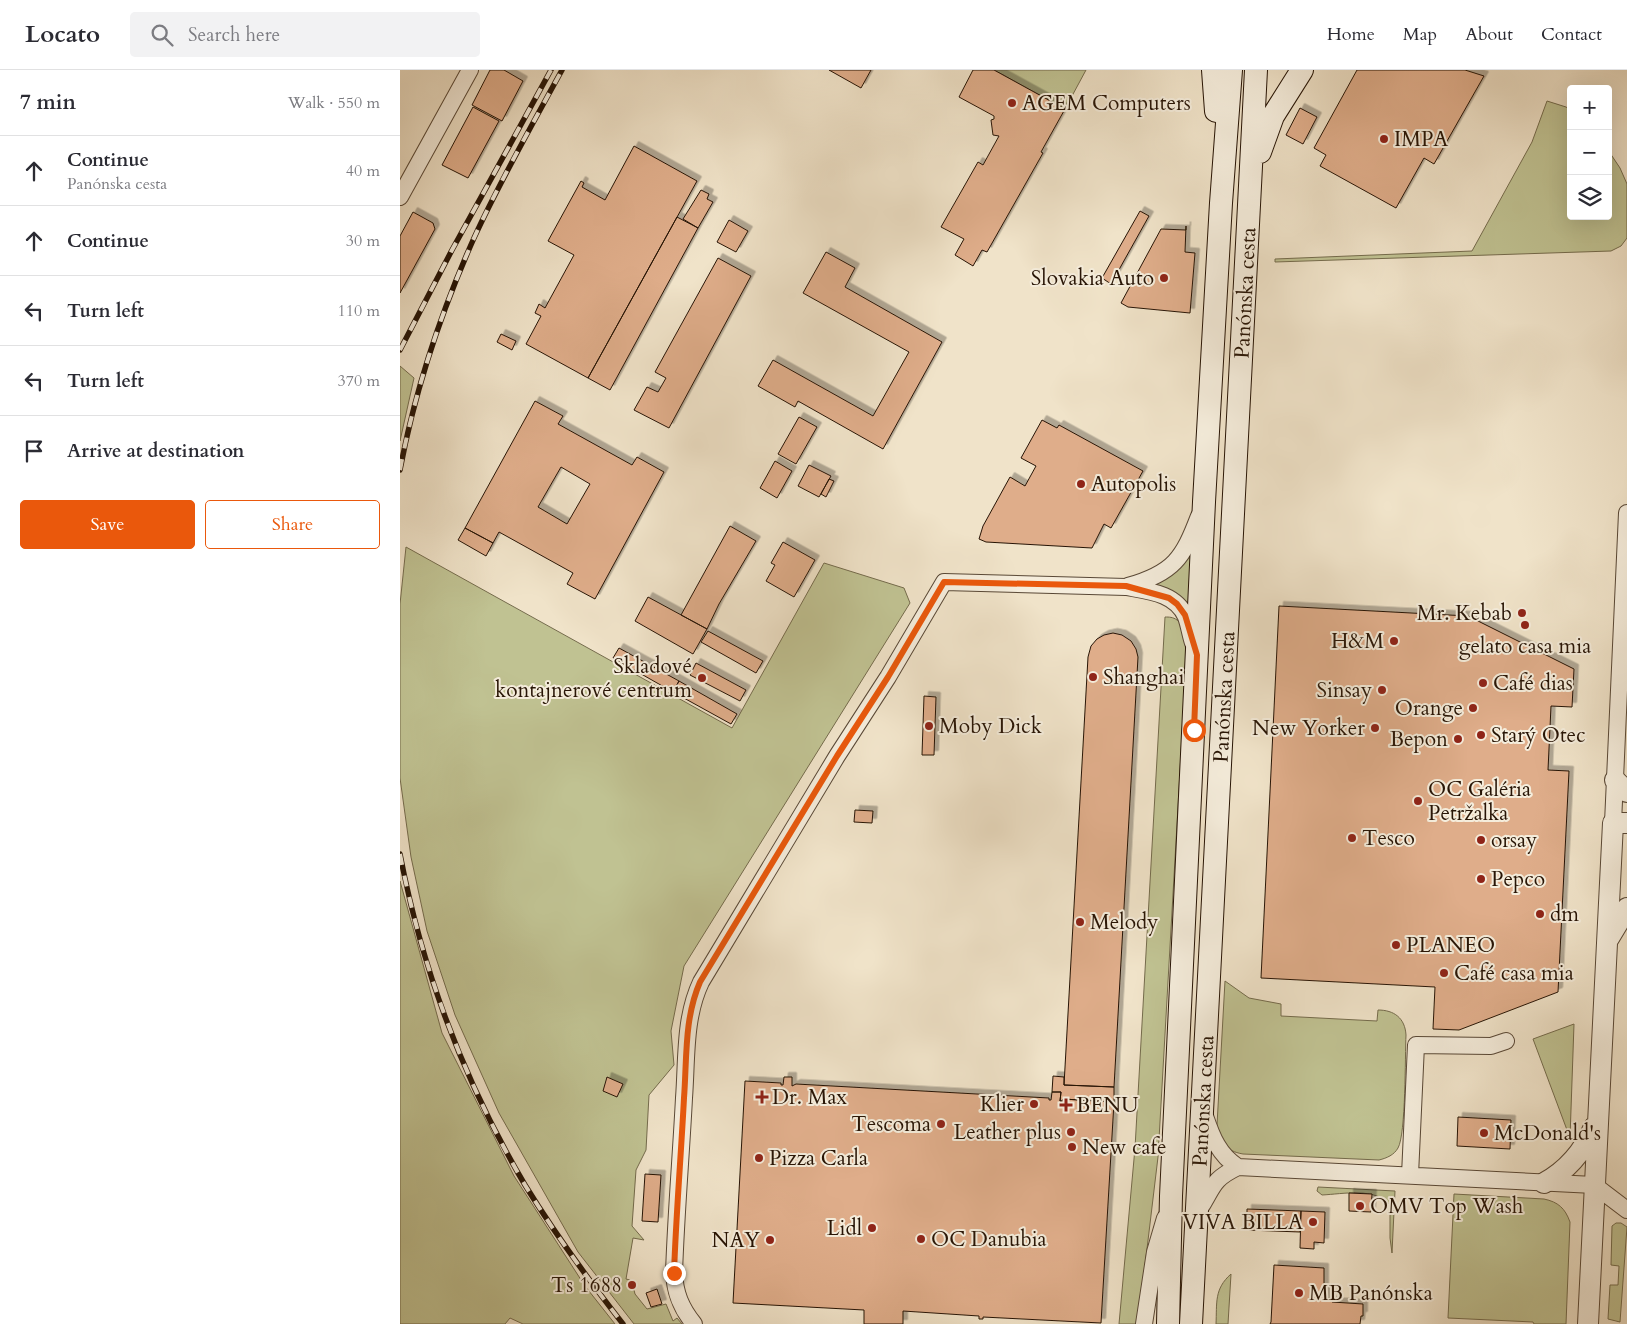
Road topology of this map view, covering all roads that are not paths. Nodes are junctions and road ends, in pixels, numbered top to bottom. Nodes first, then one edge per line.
1 (470, 70) edge
2 (1213, 70) edge
3 (1230, 70) edge
4 (1256, 70) edge
5 (1302, 70) edge
6 (1251, 182) junction
7 (400, 197) edge
8 (1221, 203) junction
9 (1204, 502) junction
10 (1627, 513) edge
11 (1126, 586) junction
12 (1197, 655) junction
13 (1621, 786) edge
14 (1620, 823) edge
15 (1627, 908) edge
16 (1607, 942) junction
17 (1506, 1042) dead end
18 (1203, 1110) junction
19 (1597, 1121) junction
20 (1238, 1167) junction
21 (1410, 1175) junction
22 (1544, 1183) junction
23 (1594, 1185) junction
24 (1171, 1196) junction
25 (1627, 1210) edge
26 (1197, 1214) junction
27 (694, 1324) edge
28 (1144, 1324) edge
29 (1168, 1324) edge
30 (1191, 1324) edge
31 (1588, 1324) edge

1 - 7 street
2 - 8 main road
3 - 8 main road, Panónska cesta
4 - 6 main road, Panónska cesta
5 - 6 main road
6 - 18 main road, Panónska cesta
8 - 9 main road, Panónska cesta
9 - 11 street
9 - 12 main road, Panónska cesta
10 - 13 street
11 - 12 street
11 - 27 street
12 - 24 main road, Panónska cesta
13 - 14 street
14 - 16 street
15 - 16 street
16 - 19 street
17 - 21 street
18 - 20 street
18 - 26 main road, Panónska cesta
19 - 22 street
19 - 23 street
20 - 21 street
20 - 26 street
21 - 22 street
22 - 23 street
23 - 25 street
23 - 31 street
24 - 28 street
24 - 29 main road, Panónska cesta
26 - 30 main road, Panónska cesta

